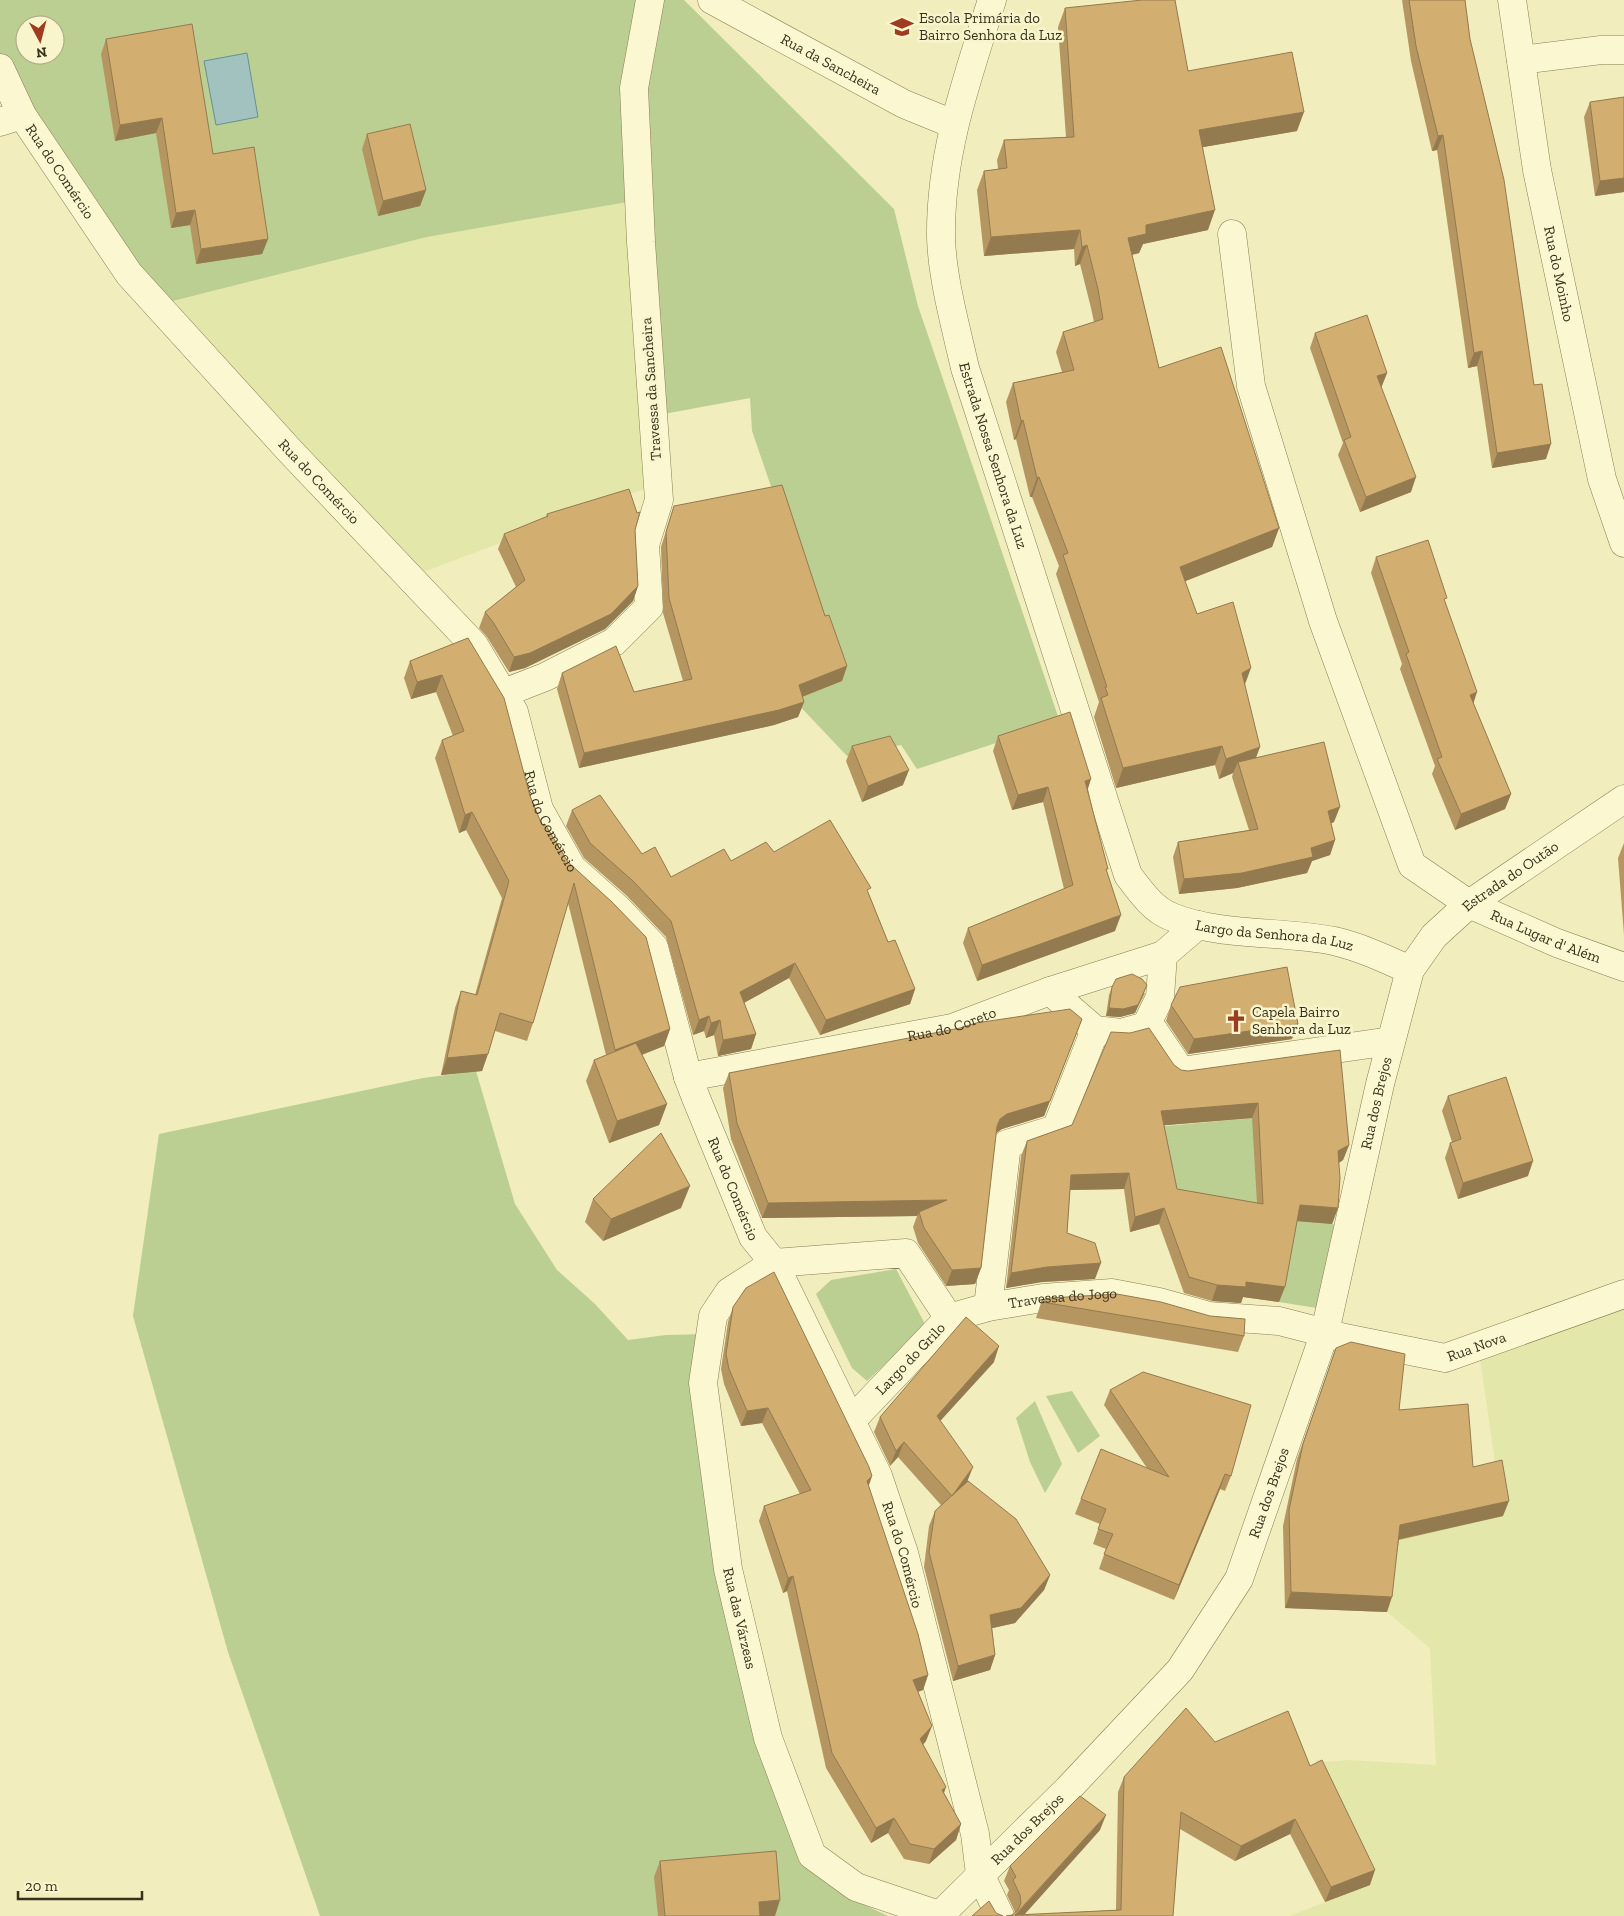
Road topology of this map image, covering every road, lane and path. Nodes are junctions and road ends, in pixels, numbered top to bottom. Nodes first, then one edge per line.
1 (650, 0) edge
2 (712, 0) edge
3 (992, 0) edge
4 (1512, 0) edge
5 (1624, 50) edge
6 (1521, 60) junction
7 (0, 68) edge
8 (11, 119) edge
9 (954, 124) junction
10 (1232, 234) dead end
11 (1613, 476) edge
12 (1624, 543) edge
13 (504, 694) junction
14 (1624, 799) edge
15 (1144, 897) joint
16 (1468, 904) junction
17 (1198, 925) junction
18 (1163, 955) junction
19 (1624, 967) edge
20 (1410, 970) junction
21 (1050, 991) junction
22 (1148, 1022) junction
23 (1095, 1030) junction
24 (1391, 1041) junction
25 (688, 1077) junction
26 (774, 1263) junction
27 (1624, 1294) edge
28 (988, 1307) junction
29 (949, 1318) junction
30 (1325, 1332) junction
31 (851, 1421) junction
32 (980, 1874) junction
33 (939, 1916) edge
34 (1000, 1916) edge

1 - 13 street, Travessa da Sancheira
2 - 9 street, Rua da Sancheira
3 - 9 street, Estrada Nossa Senhora da Luz
4 - 6 street, Rua do Moinho
5 - 6 street
6 - 11 street, Rua do Moinho
7 - 8 street, Rua do Comércio
8 - 13 street, Rua do Comércio
9 - 15 street, Estrada Nossa Senhora da Luz
10 - 16 street, Rua Lugar d' Além
11 - 12 street, Rua do Moinho
13 - 25 street, Rua do Comércio
14 - 16 street, Estrada do Outão
15 - 17 street, Largo da Senhora da Luz
16 - 19 street, Rua Lugar d' Além
16 - 20 street, Estrada do Outão
17 - 18 street, Rua do Coreto
17 - 20 street, Largo da Senhora da Luz
18 - 21 street, Rua do Coreto
18 - 22 street
20 - 24 street, Rua dos Brejos
21 - 23 street
21 - 25 street, Rua do Coreto
22 - 23 street
22 - 24 street
23 - 28 street
24 - 30 street, Rua dos Brejos
25 - 26 street, Rua do Comércio
26 - 29 street, Largo do Grilo
26 - 31 street, Rua do Comércio
26 - 33 street, Rua das Várzeas
27 - 30 street, Rua Nova
28 - 29 street, Travessa do Jogo
28 - 30 street, Travessa do Jogo
29 - 31 street, Largo do Grilo
30 - 32 street, Rua dos Brejos
31 - 32 street, Rua do Comércio
32 - 33 street, Rua dos Brejos
32 - 34 street, Rua do Comércio

